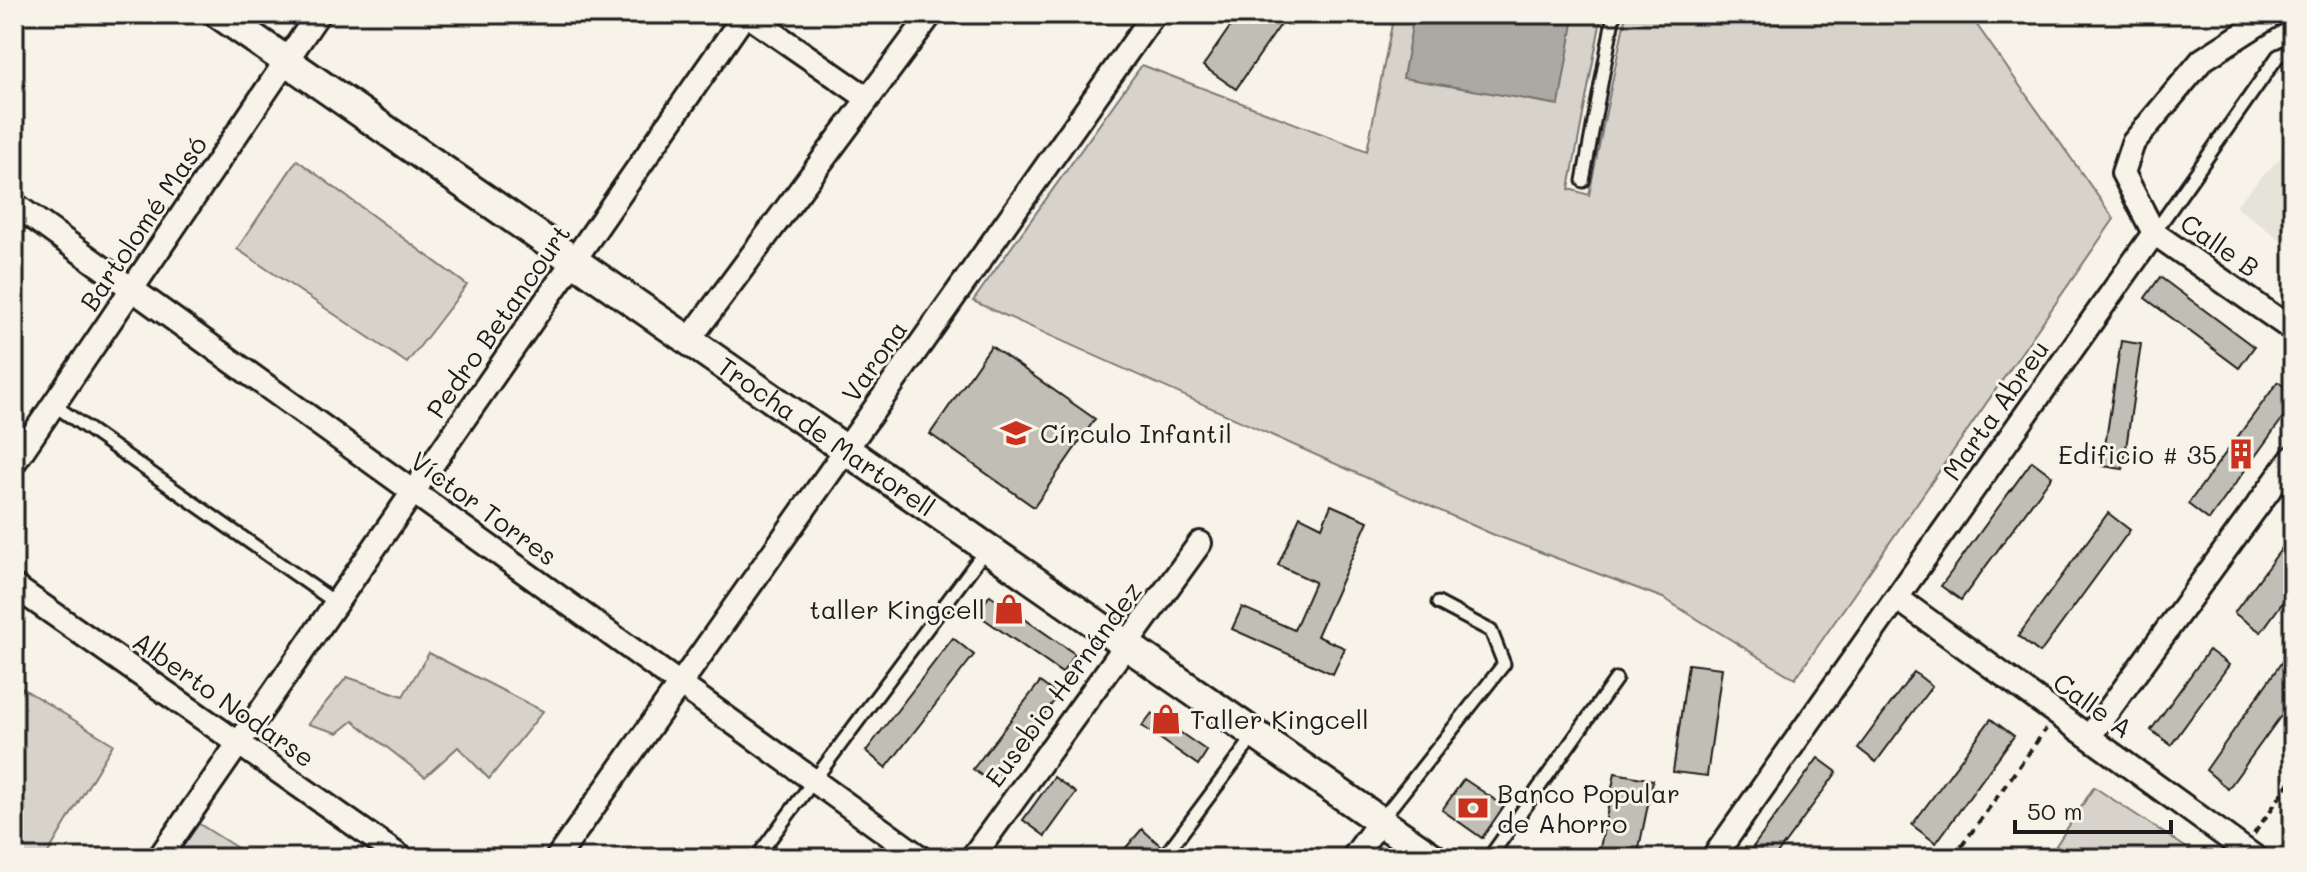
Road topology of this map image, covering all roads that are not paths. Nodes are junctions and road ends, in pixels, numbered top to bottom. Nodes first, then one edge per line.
1 (219, 14) edge
2 (318, 14) edge
3 (746, 14) edge
4 (931, 14) edge
5 (1154, 14) edge
6 (1614, 14) edge
7 (2274, 14) edge
8 (2293, 49) edge
9 (287, 61) junction
10 (867, 98) junction
11 (1583, 181) dead end
12 (14, 204) edge
13 (2154, 233) junction
14 (574, 260) junction
15 (132, 289) junction
16 (2293, 330) edge
17 (689, 340) junction
18 (54, 405) junction
19 (846, 449) junction
20 (2293, 457) edge
21 (14, 463) edge
22 (413, 492) junction
23 (1200, 543) dead end
24 (987, 548) junction
25 (14, 586) edge
26 (1897, 598) junction
27 (336, 603) junction
28 (1438, 603) dead end
29 (1126, 644) junction
30 (1616, 679) dead end
31 (680, 684) junction
32 (1255, 734) junction
33 (2089, 737) junction
34 (239, 744) junction
35 (814, 781) junction
36 (1380, 821) junction
37 (2250, 854) edge
38 (159, 858) edge
39 (402, 858) edge
40 (557, 858) edge
41 (756, 858) edge
42 (921, 858) edge
43 (972, 858) edge
44 (1163, 858) edge
45 (1353, 858) edge
46 (1433, 858) edge
47 (1489, 858) edge
48 (1713, 858) edge

1 - 9 street, Trocha de Martorell
2 - 9 street, Bartolomé Masó
3 - 10 street
3 - 14 street, Pedro Betancourt
4 - 10 street
5 - 19 street, Varona
6 - 11 lane
7 - 13 street
8 - 13 lane
9 - 14 street, Trocha de Martorell
9 - 15 street, Bartolomé Masó
10 - 17 street
12 - 15 street, Víctor Torres
13 - 16 street, Calle B
13 - 26 street, Marta Abreu
14 - 17 street, Trocha de Martorell
14 - 22 street, Pedro Betancourt
15 - 18 street, Bartolomé Masó
15 - 22 street, Víctor Torres
17 - 19 street, Trocha de Martorell
18 - 21 street, Bartolomé Masó
18 - 27 lane
19 - 24 street, Trocha de Martorell
19 - 31 street, Varona
20 - 33 street
22 - 27 street, Pedro Betancourt
22 - 31 street, Víctor Torres
23 - 29 street, Eusebio Hernández
24 - 29 street, Trocha de Martorell
24 - 35 lane
25 - 34 street, Alberto Nodarse
26 - 33 street, Calle A
26 - 48 street, Marta Abreu
27 - 34 street, Pedro Betancourt
28 - 36 lane
29 - 32 street, Trocha de Martorell
29 - 43 street, Eusebio Hernández
30 - 47 lane
31 - 35 street, Víctor Torres
31 - 40 street, Varona
32 - 36 street, Trocha de Martorell
32 - 44 lane
33 - 37 street, Calle A
34 - 38 street, Pedro Betancourt
34 - 39 street, Alberto Nodarse
35 - 41 lane
35 - 42 street, Víctor Torres
36 - 45 street
36 - 46 street, Trocha de Martorell

